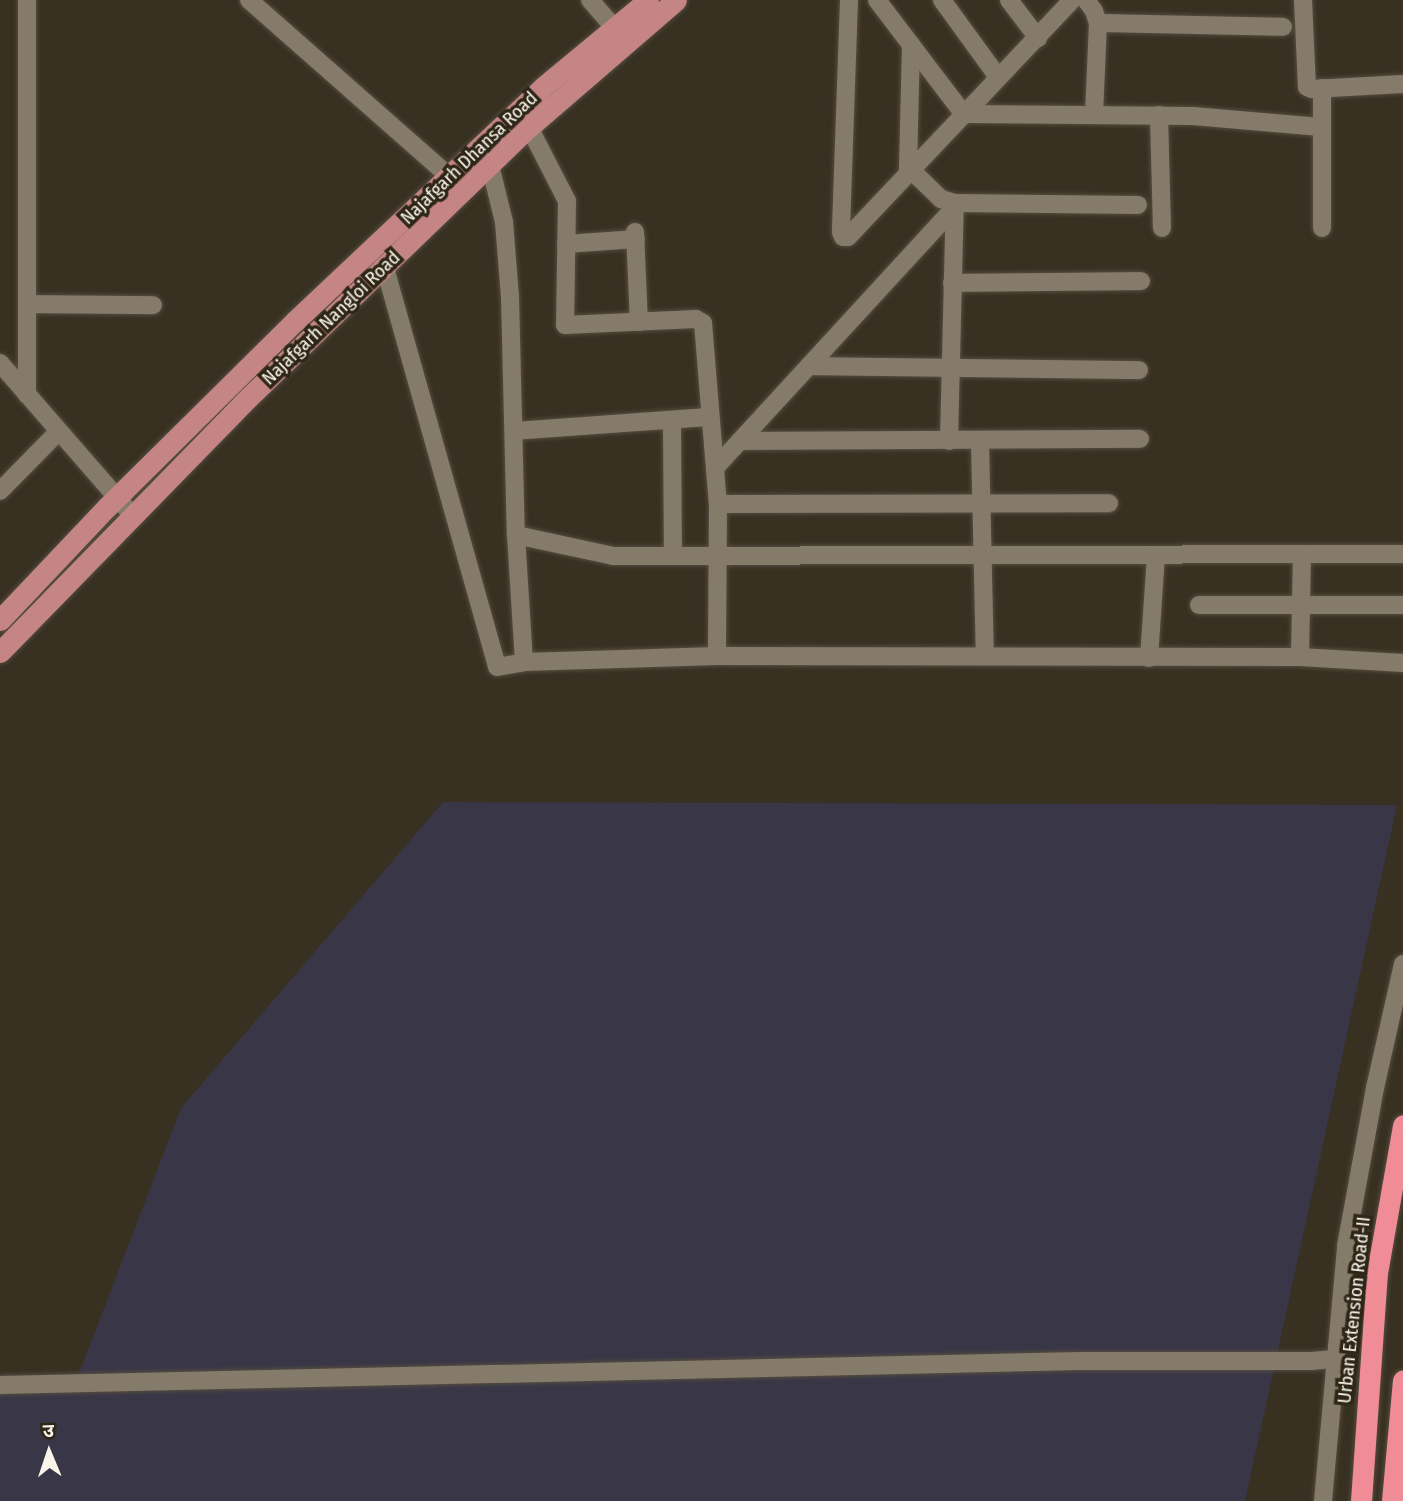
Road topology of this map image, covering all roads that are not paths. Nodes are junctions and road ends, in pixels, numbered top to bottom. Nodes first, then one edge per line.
1 (27, 0) edge
2 (249, 0) edge
3 (590, 0) edge
4 (648, 0) edge
5 (677, 0) edge
6 (849, 0) edge
7 (877, 0) edge
8 (942, 0) edge
9 (1009, 0) edge
10 (1072, 0) edge
11 (1086, 0) edge
12 (1303, 0) edge
13 (1098, 23) junction
14 (1283, 27) dead end
15 (614, 28) junction
16 (1038, 38) junction
17 (911, 45) junction
18 (998, 77) junction
19 (1403, 84) edge
20 (1322, 88) junction
21 (967, 114) junction
22 (1094, 115) junction
23 (1159, 115) junction
24 (529, 127) junction
25 (1321, 127) junction
26 (483, 158) junction
27 (911, 172) junction
28 (457, 183) junction
29 (956, 205) junction
30 (1138, 205) dead end
31 (1162, 228) dead end
32 (1322, 228) dead end
33 (566, 244) junction
34 (385, 268) junction
35 (1141, 281) dead end
36 (952, 283) junction
37 (27, 303) junction
38 (153, 304) dead end
39 (639, 322) junction
40 (268, 347) junction
41 (0, 363) edge
42 (284, 364) junction
43 (809, 366) junction
44 (949, 370) junction
45 (1139, 370) dead end
46 (27, 394) junction
47 (709, 417) junction
48 (672, 422) junction
49 (59, 430) junction
50 (184, 430) junction
51 (514, 431) junction
52 (1140, 439) dead end
53 (740, 441) junction
54 (948, 441) junction
55 (980, 442) junction
56 (199, 447) junction
57 (715, 468) junction
58 (0, 491) edge
59 (116, 498) junction
60 (981, 502) junction
61 (1109, 503) dead end
62 (718, 504) junction
63 (132, 515) junction
64 (516, 536) junction
65 (1302, 554) junction
66 (1403, 554) edge
67 (982, 555) junction
68 (1156, 555) junction
69 (673, 556) junction
70 (718, 557) junction
71 (1301, 604) junction
72 (1199, 605) dead end
73 (1403, 605) edge
74 (0, 620) edge
75 (0, 652) edge
76 (717, 656) junction
77 (985, 656) junction
78 (1300, 657) junction
79 (1149, 658) junction
80 (524, 662) junction
81 (1403, 663) edge
82 (1403, 964) edge
83 (1403, 1125) edge
84 (1335, 1359) junction
85 (1403, 1380) edge
86 (0, 1385) edge
87 (1323, 1501) edge
88 (1361, 1501) edge
89 (1392, 1501) edge

1 - 37 street
2 - 28 street
3 - 15 street
4 - 15 main road, Najafgarh Dhansa Road
5 - 24 main road, Najafgarh Nangloi Road
6 - 27 street
7 - 17 street
8 - 18 street
9 - 16 street
10 - 16 street
11 - 13 street
12 - 20 street
13 - 14 street
13 - 22 street
15 - 26 main road, Najafgarh Dhansa Road
16 - 18 street
17 - 21 street
17 - 27 street
18 - 21 street
19 - 20 street
20 - 25 street
21 - 22 street
21 - 27 street
22 - 23 street
23 - 25 street
23 - 31 street
24 - 26 main road, Najafgarh Nangloi Road
24 - 33 street
25 - 32 street
26 - 28 main road, Najafgarh Nangloi Road
26 - 51 street
27 - 29 street
28 - 34 main road, Najafgarh Nangloi Road
28 - 40 main road, Najafgarh Dhansa Road
29 - 30 street
29 - 36 street
29 - 43 street
33 - 39 street
33 - 39 street
34 - 42 main road, Najafgarh Nangloi Road
34 - 80 street
35 - 36 street
36 - 44 street
37 - 38 street
37 - 46 street
39 - 47 street
40 - 42 main road
40 - 50 main road, Najafgarh Dhansa Road
41 - 46 street
42 - 56 main road, Najafgarh Nangloi Road
43 - 44 street
43 - 53 street
44 - 45 street
44 - 54 street
46 - 49 street
47 - 48 street
47 - 57 street
48 - 51 street
48 - 69 street
49 - 58 street
49 - 59 street
50 - 56 main road
50 - 59 main road, Najafgarh Dhansa Road
51 - 64 street
52 - 55 street
53 - 54 street
53 - 57 street
54 - 55 street
55 - 60 street
56 - 63 main road, Najafgarh Nangloi Road
57 - 62 street
59 - 63 street
59 - 74 main road, Najafgarh Dhansa Road
60 - 61 street
60 - 62 street
60 - 67 street
62 - 70 street
63 - 75 main road, Najafgarh Nangloi Road
64 - 69 street
64 - 80 street
65 - 66 street
65 - 68 street
65 - 71 street
67 - 68 street
67 - 70 street
67 - 77 street
68 - 79 street
69 - 70 street
70 - 76 street
71 - 72 street
71 - 73 street
71 - 78 street
76 - 77 street
76 - 80 street
77 - 79 street
78 - 79 street
78 - 81 street
82 - 84 street
83 - 88 highway, Urban Extension Road-II
84 - 86 street
84 - 87 street
85 - 89 highway

